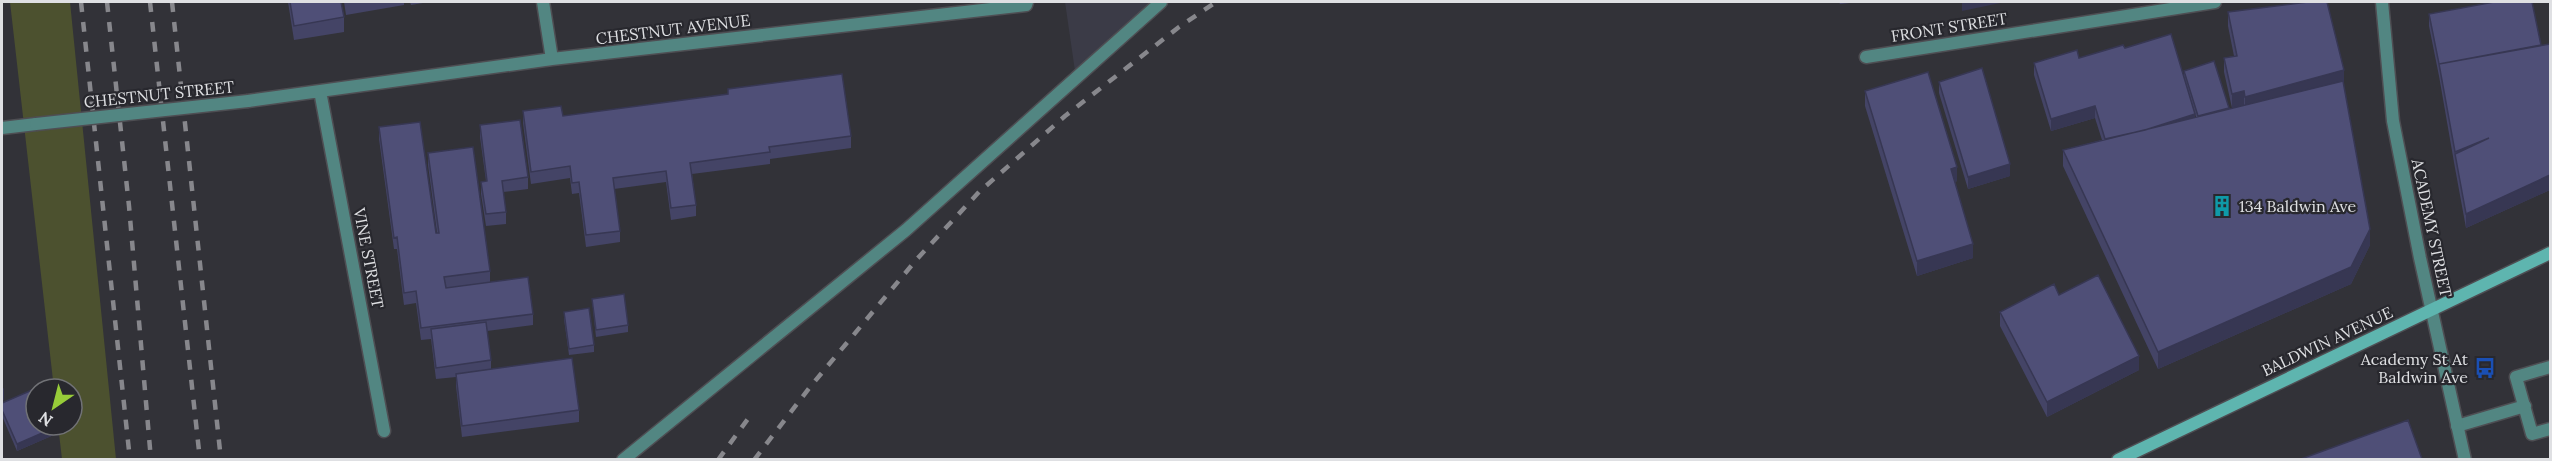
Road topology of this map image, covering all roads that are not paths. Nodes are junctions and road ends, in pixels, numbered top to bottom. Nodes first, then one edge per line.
1 (543, 2) edge
2 (1027, 2) edge
3 (1161, 2) edge
4 (2215, 2) edge
5 (2382, 2) edge
6 (1866, 57) dead end
7 (552, 59) junction
8 (321, 91) junction
9 (2, 128) edge
10 (2550, 253) edge
11 (2432, 311) junction
12 (2550, 367) edge
13 (2525, 406) junction
14 (2457, 426) junction
15 (2550, 429) edge
16 (384, 430) dead end
17 (623, 459) edge
18 (2118, 459) edge
19 (2465, 459) edge

1 - 7 street
2 - 7 street, CHESTNUT AVENUE
3 - 17 street
4 - 6 street, FRONT STREET
5 - 11 street, ACADEMY STREET
7 - 8 street, CHESTNUT AVENUE
8 - 9 street, CHESTNUT STREET, bridge
8 - 16 street, VINE STREET
10 - 11 street, BALDWIN AVENUE
11 - 14 street, ACADEMY STREET
11 - 18 street, BALDWIN AVENUE
12 - 13 street
13 - 14 street
13 - 15 street
14 - 19 street, ACADEMY STREET

